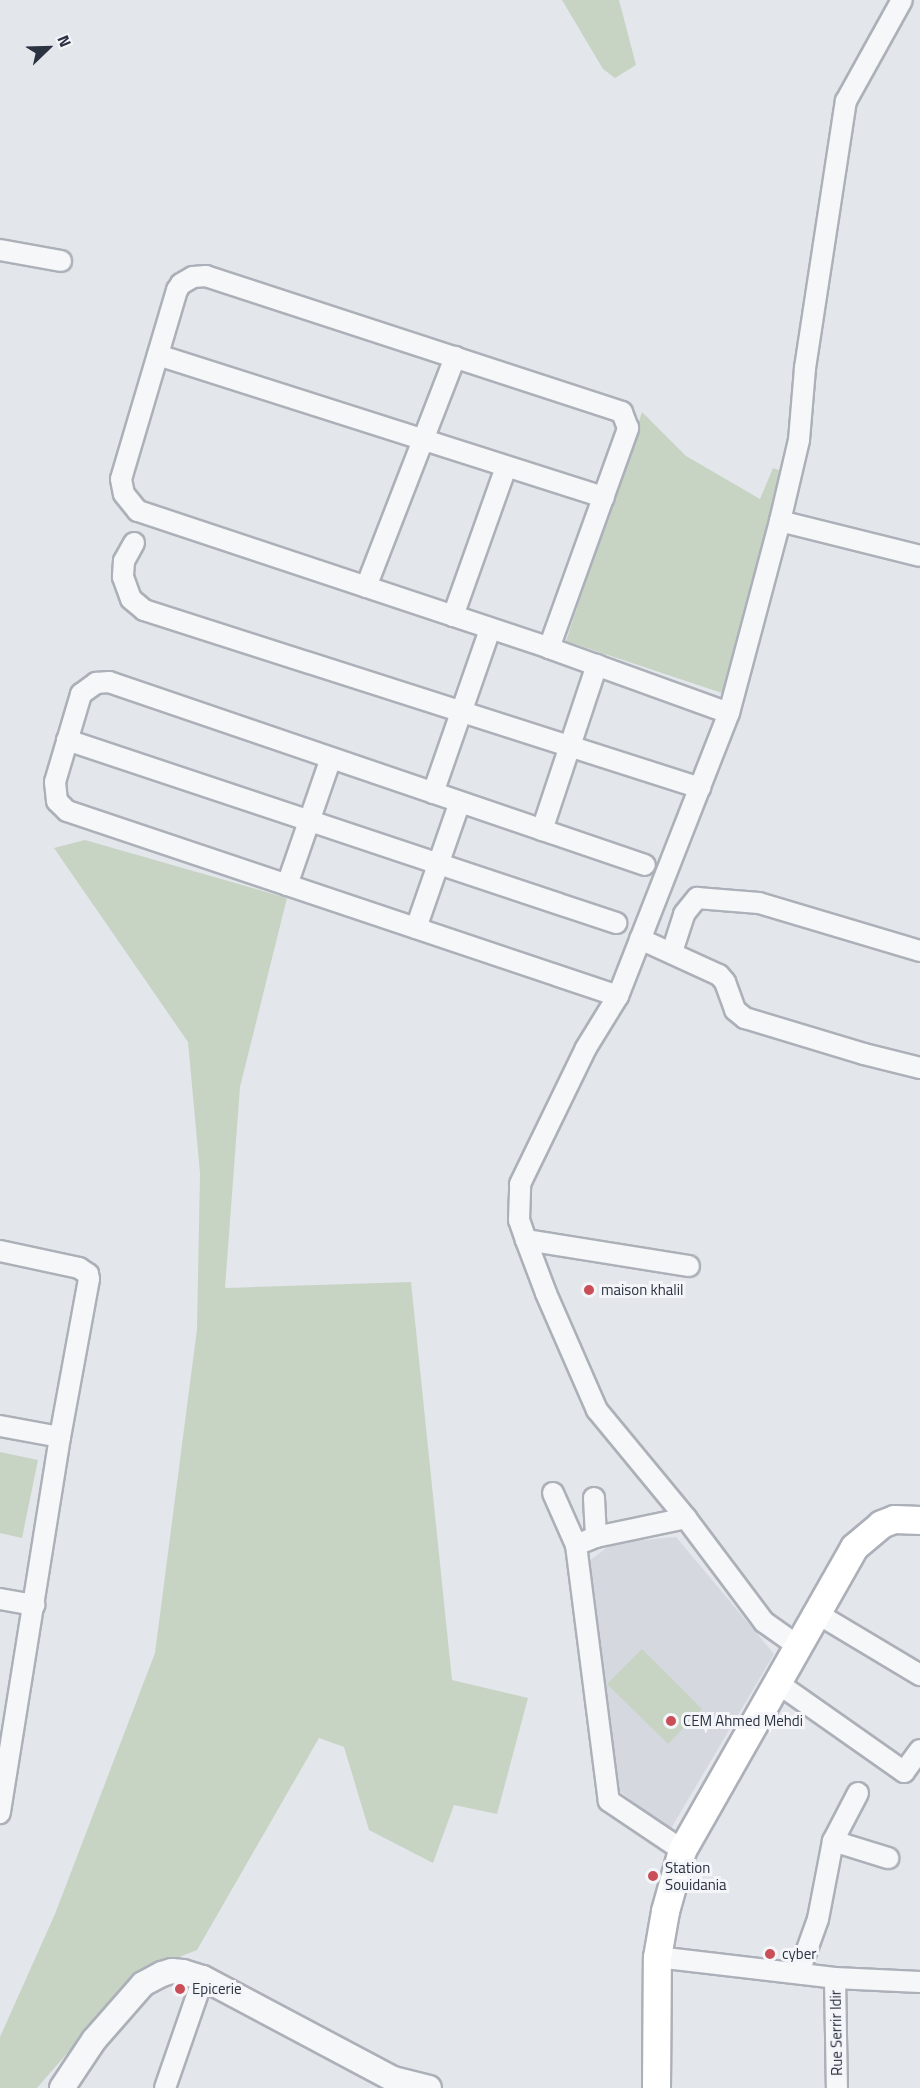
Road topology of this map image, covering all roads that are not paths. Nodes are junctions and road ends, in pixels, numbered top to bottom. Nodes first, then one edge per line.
1 (902, 0) edge
2 (0, 250) edge
3 (61, 261) dead end
4 (158, 355) junction
5 (455, 357) junction
6 (423, 439) junction
7 (506, 467) junction
8 (604, 497) junction
9 (780, 522) junction
10 (134, 543) dead end
11 (920, 556) edge
12 (366, 587) junction
13 (453, 616) junction
14 (490, 629) junction
15 (549, 648) junction
16 (597, 666) junction
17 (461, 711) junction
18 (729, 713) junction
19 (67, 741) junction
20 (570, 746) junction
21 (331, 758) junction
22 (700, 788) junction
23 (433, 793) junction
24 (460, 802) junction
25 (309, 821) junction
26 (542, 830) junction
27 (438, 864) junction
28 (645, 865) dead end
29 (287, 885) junction
30 (616, 923) dead end
31 (416, 928) junction
32 (640, 939) junction
33 (920, 951) edge
34 (672, 952) junction
35 (618, 996) junction
36 (920, 1068) edge
37 (526, 1240) junction
38 (0, 1251) edge
39 (689, 1266) dead end
40 (0, 1426) edge
41 (60, 1437) junction
42 (554, 1493) dead end
43 (594, 1498) dead end
44 (686, 1518) junction
45 (920, 1520) edge
46 (596, 1537) junction
47 (576, 1545) junction
48 (0, 1599) edge
49 (34, 1605) junction
50 (818, 1614) junction
51 (798, 1646) junction
52 (920, 1675) edge
53 (779, 1683) junction
54 (920, 1749) edge
55 (5, 1760) edge
56 (858, 1793) dead end
57 (0, 1813) edge
58 (833, 1841) junction
59 (682, 1850) junction
60 (888, 1858) dead end
61 (657, 1957) junction
62 (800, 1972) junction
63 (203, 1978) junction
64 (835, 1978) junction
65 (920, 1982) edge
66 (391, 2083) edge
67 (62, 2088) edge
68 (165, 2088) edge
69 (429, 2088) edge
70 (656, 2088) edge
71 (837, 2088) edge

1 - 9 street
2 - 3 street
4 - 5 street
4 - 6 street
4 - 12 street
5 - 6 street
5 - 8 street
6 - 7 street
6 - 12 street
7 - 8 street
7 - 13 street
8 - 15 street
9 - 11 street
9 - 18 street
10 - 17 street
12 - 13 street
13 - 14 street
14 - 15 street
14 - 17 street
15 - 16 street
16 - 18 street
16 - 20 street
17 - 20 street
17 - 23 street
18 - 22 street
19 - 21 street
19 - 25 street
19 - 29 street
20 - 22 street
20 - 26 street
21 - 23 street
21 - 25 street
22 - 32 street
23 - 24 street
24 - 26 street
24 - 27 street
25 - 27 street
25 - 29 street
26 - 28 street
27 - 30 street
27 - 31 street
29 - 31 street
31 - 35 street
32 - 34 street
32 - 35 street
33 - 34 street
34 - 36 street
35 - 37 street
37 - 39 street
37 - 44 street
38 - 41 street
40 - 41 street
41 - 49 street
42 - 47 street
43 - 46 street
44 - 46 street
44 - 51 street
45 - 50 main road
46 - 47 street
47 - 59 street
48 - 49 street
49 - 55 street
50 - 51 main road
50 - 52 street
51 - 53 main road
53 - 54 street
53 - 59 main road
55 - 57 street
56 - 58 street
58 - 60 street
58 - 62 street
59 - 61 main road
61 - 62 street
61 - 70 main road
62 - 64 street
63 - 66 street
63 - 67 street
63 - 68 street
64 - 65 street
64 - 71 street, Rue Serrir Idir
66 - 69 street

